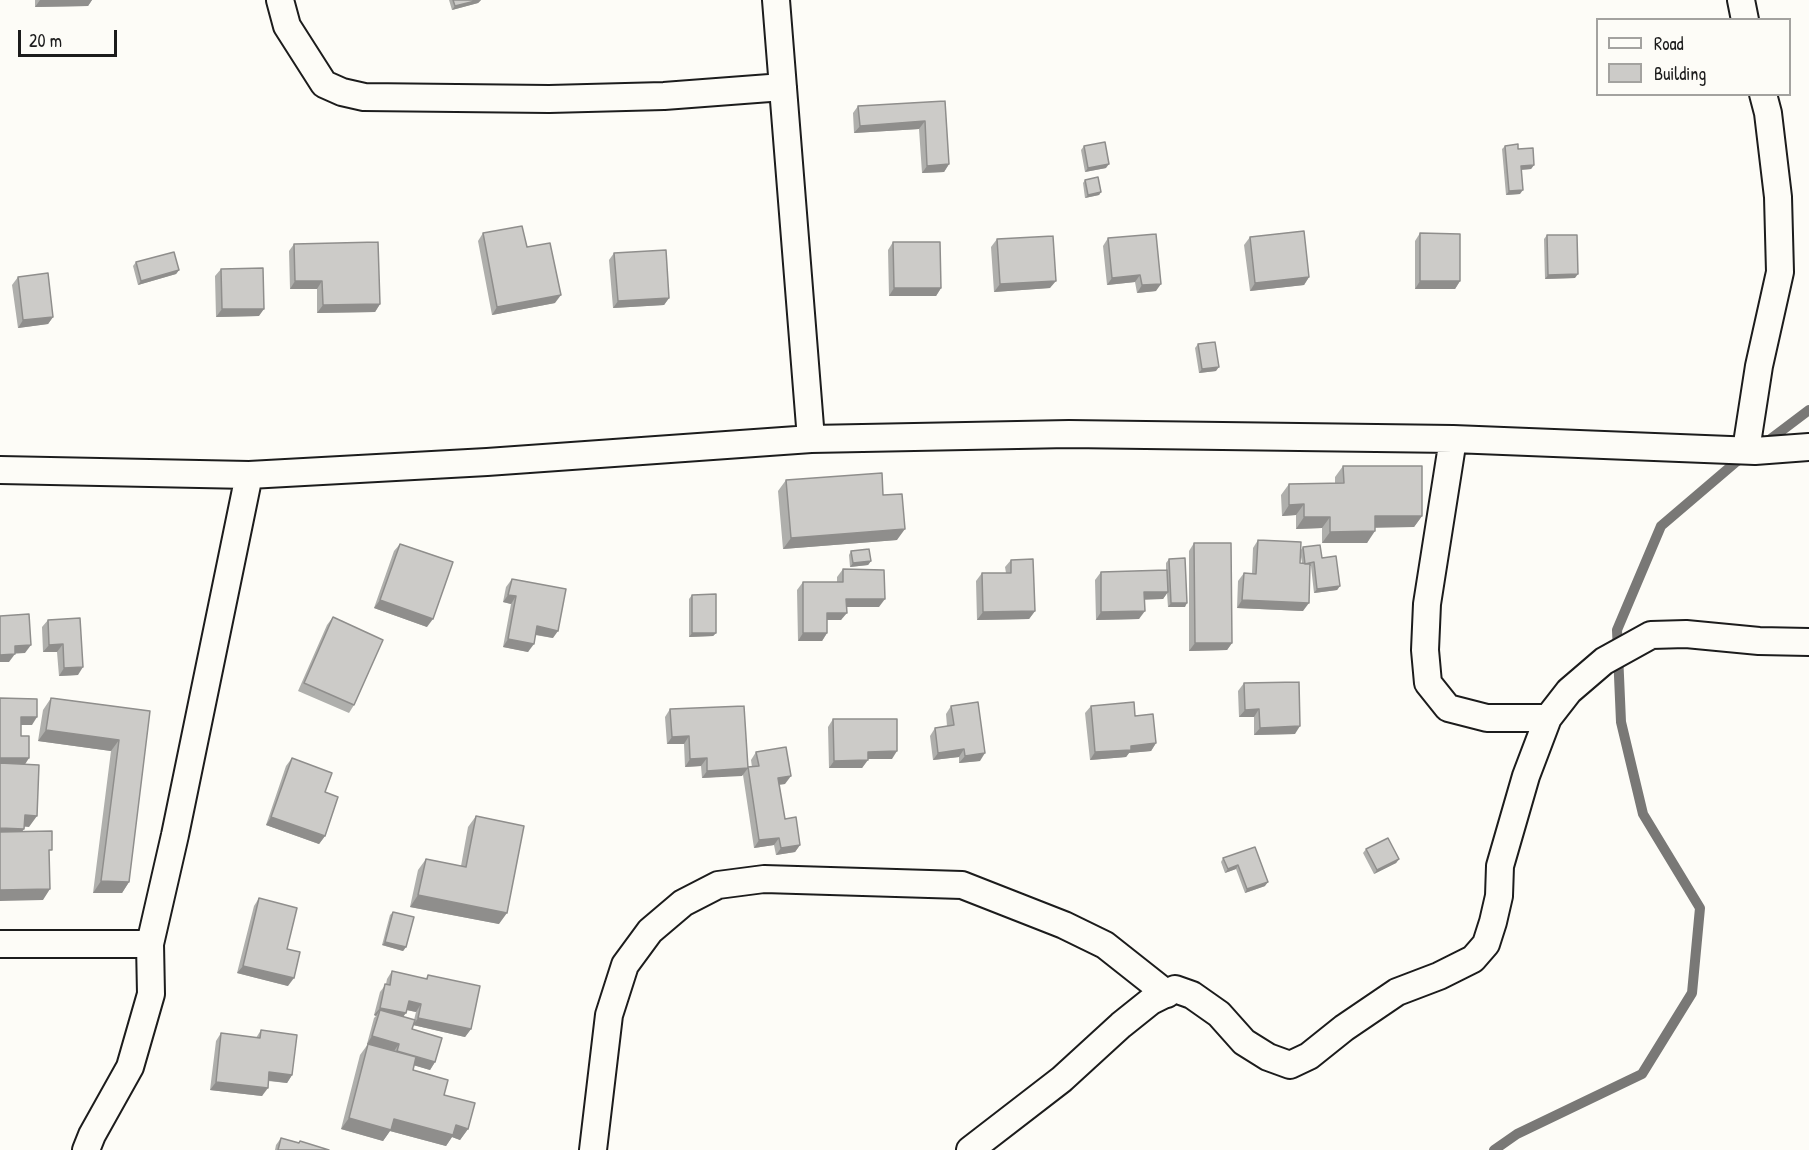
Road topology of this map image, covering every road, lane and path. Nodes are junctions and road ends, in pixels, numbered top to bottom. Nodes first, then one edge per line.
1 (280, 0) edge
2 (776, 0) edge
3 (1741, 0) edge
4 (1745, 18) edge
5 (783, 87) junction
6 (1764, 96) edge
7 (811, 439) junction
8 (1453, 439) junction
9 (1809, 447) edge
10 (1738, 449) junction
11 (0, 470) edge
12 (249, 475) junction
13 (1809, 642) edge
14 (1548, 718) junction
15 (0, 944) edge
16 (150, 944) junction
17 (1167, 993) junction
18 (86, 1150) edge
19 (593, 1150) edge
20 (970, 1150) edge

1 - 5 street
2 - 5 street
3 - 4 street
5 - 7 street
6 - 10 street
7 - 8 street
7 - 12 street
8 - 10 street
8 - 14 street
9 - 10 street
11 - 12 street
12 - 16 street
13 - 14 street
14 - 17 street
15 - 16 street
16 - 18 street
17 - 19 street
17 - 20 street

